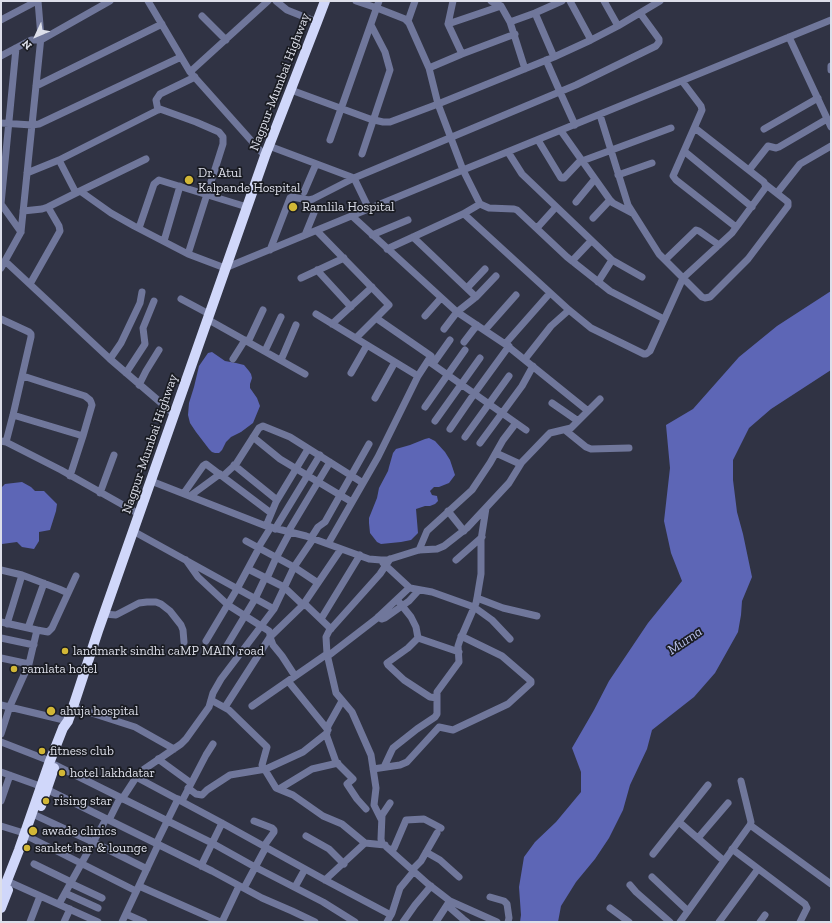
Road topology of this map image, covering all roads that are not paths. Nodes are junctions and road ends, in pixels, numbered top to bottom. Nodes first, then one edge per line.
1 (38, 1) edge
2 (110, 1) edge
3 (148, 1) edge
4 (268, 1) edge
5 (276, 1) edge
6 (325, 1) edge
7 (356, 1) edge
8 (415, 1) edge
9 (453, 1) edge
10 (491, 1) edge
11 (562, 1) edge
12 (570, 1) edge
13 (604, 1) edge
14 (660, 1) edge
15 (29, 3) edge
16 (378, 4) edge
17 (501, 6) junction
18 (535, 13) junction
19 (640, 13) junction
20 (202, 16) dead end
21 (1, 20) edge
22 (408, 21) junction
23 (830, 21) edge
24 (317, 22) junction
25 (510, 22) junction
26 (162, 24) junction
27 (448, 24) junction
28 (370, 25) junction
29 (618, 26) junction
30 (514, 34) junction
31 (789, 37) junction
32 (41, 40) junction
33 (226, 40) junction
34 (591, 40) junction
35 (16, 48) junction
36 (462, 54) junction
37 (1, 56) edge
38 (181, 56) junction
39 (554, 57) junction
40 (546, 60) junction
41 (831, 66) edge
42 (429, 68) junction
43 (525, 69) junction
44 (831, 70) edge
45 (193, 75) junction
46 (682, 81) junction
47 (36, 86) junction
48 (291, 90) junction
49 (560, 92) junction
50 (818, 98) junction
51 (438, 104) junction
52 (340, 109) junction
53 (158, 110) junction
54 (600, 115) junction
55 (827, 119) junction
56 (373, 120) junction
57 (5, 123) edge
58 (32, 125) junction
59 (575, 125) junction
60 (831, 127) edge
61 (671, 128) dead end
62 (695, 128) junction
63 (764, 130) dead end
64 (561, 131) junction
65 (451, 137) junction
66 (330, 140) dead end
67 (538, 140) junction
68 (269, 146) junction
69 (831, 146) edge
70 (611, 150) junction
71 (684, 151) junction
72 (508, 152) junction
73 (362, 154) dead end
74 (265, 156) junction
75 (146, 159) dead end
76 (59, 160) junction
77 (582, 161) junction
78 (652, 163) dead end
79 (316, 164) junction
80 (463, 170) junction
81 (749, 170) junction
82 (27, 173) junction
83 (618, 175) junction
84 (354, 178) junction
85 (595, 179) junction
86 (765, 184) junction
87 (180, 186) junction
88 (78, 192) junction
89 (304, 192) dead end
90 (777, 193) junction
91 (207, 194) junction
92 (610, 200) junction
93 (576, 202) dead end
94 (1, 204) edge
95 (480, 204) junction
96 (48, 207) junction
97 (247, 207) junction
98 (556, 207) junction
99 (752, 207) junction
100 (369, 209) junction
101 (23, 210) junction
102 (314, 213) dead end
103 (464, 214) junction
104 (634, 214) junction
105 (352, 216) junction
106 (593, 218) dead end
107 (408, 220) dead end
108 (736, 227) junction
109 (139, 228) junction
110 (537, 228) junction
111 (317, 230) junction
112 (21, 232) junction
113 (305, 235) junction
114 (372, 235) junction
115 (413, 237) junction
116 (164, 241) junction
117 (591, 241) junction
118 (719, 245) junction
119 (387, 248) junction
120 (270, 250) junction
121 (188, 254) junction
122 (344, 258) junction
123 (612, 260) junction
124 (665, 260) junction
125 (572, 261) junction
126 (3, 264) edge
127 (225, 268) junction
128 (485, 269) dead end
129 (317, 270) junction
130 (496, 276) dead end
131 (642, 277) dead end
132 (301, 278) dead end
133 (683, 278) junction
134 (598, 282) junction
135 (30, 284) junction
136 (372, 287) junction
137 (467, 288) junction
138 (142, 292) dead end
139 (550, 293) junction
140 (516, 295) dead end
141 (476, 297) junction
142 (182, 298) dead end
143 (441, 298) junction
144 (154, 301) dead end
145 (351, 307) junction
146 (262, 310) dead end
147 (568, 310) junction
148 (457, 312) junction
149 (316, 314) dead end
150 (208, 316) junction
151 (280, 316) dead end
152 (425, 316) dead end
153 (376, 318) junction
154 (1, 319) edge
155 (664, 319) junction
156 (332, 324) junction
157 (296, 325) dead end
158 (477, 325) junction
159 (444, 329) dead end
160 (485, 330) junction
161 (356, 338) junction
162 (450, 340) dead end
163 (247, 341) junction
164 (464, 342) dead end
165 (367, 345) junction
166 (507, 345) junction
167 (159, 350) dead end
168 (465, 350) dead end
169 (265, 351) junction
170 (480, 358) dead end
171 (110, 359) junction
172 (233, 359) dead end
173 (525, 359) junction
174 (281, 360) junction
175 (395, 362) junction
176 (430, 362) junction
177 (533, 366) junction
178 (126, 373) junction
179 (351, 373) dead end
180 (305, 374) dead end
181 (448, 375) junction
182 (23, 376) junction
183 (418, 376) junction
184 (509, 376) dead end
185 (461, 384) junction
186 (139, 385) junction
187 (474, 394) junction
188 (375, 398) dead end
189 (600, 398) dead end
190 (552, 403) dead end
191 (488, 404) junction
192 (425, 407) dead end
193 (588, 411) junction
194 (502, 413) junction
195 (174, 414) junction
196 (13, 415) junction
197 (435, 421) dead end
198 (578, 421) junction
199 (516, 423) junction
200 (450, 430) dead end
201 (526, 430) dead end
202 (565, 430) junction
203 (83, 436) junction
204 (253, 437) junction
205 (465, 437) dead end
206 (3, 441) edge
207 (480, 443) dead end
208 (369, 444) dead end
209 (629, 448) dead end
210 (308, 449) junction
211 (496, 453) junction
212 (114, 455) dead end
213 (320, 455) junction
214 (330, 462) junction
215 (520, 464) junction
216 (234, 465) junction
217 (296, 469) junction
218 (221, 475) junction
219 (351, 475) junction
220 (70, 476) junction
221 (307, 476) junction
222 (151, 481) junction
223 (318, 482) junction
224 (363, 483) junction
225 (100, 493) junction
226 (187, 495) junction
227 (340, 495) junction
228 (277, 500) junction
229 (352, 502) junction
230 (486, 508) junction
231 (448, 511) junction
232 (272, 513) junction
233 (139, 514) junction
234 (271, 527) junction
235 (134, 531) junction
236 (464, 531) junction
237 (289, 532) junction
238 (482, 537) junction
239 (312, 539) junction
240 (246, 541) dead end
241 (328, 544) junction
242 (259, 548) junction
243 (341, 549) junction
244 (419, 550) junction
245 (360, 555) junction
246 (276, 558) junction
247 (390, 559) junction
248 (186, 560) junction
249 (379, 560) junction
250 (456, 560) dead end
251 (385, 566) junction
252 (294, 567) junction
253 (248, 569) junction
254 (1, 570) edge
255 (22, 575) junction
256 (76, 576) dead end
257 (266, 578) junction
258 (44, 583) junction
259 (318, 583) junction
260 (284, 587) junction
261 (410, 588) junction
262 (237, 589) junction
263 (419, 590) junction
264 (68, 593) junction
265 (477, 598) junction
266 (255, 599) junction
267 (397, 599) junction
268 (303, 605) junction
269 (228, 606) junction
270 (402, 606) junction
271 (474, 607) junction
272 (274, 609) junction
273 (104, 614) junction
274 (245, 615) junction
275 (537, 616) dead end
276 (378, 617) junction
277 (321, 619) junction
278 (4, 623) edge
279 (261, 626) junction
280 (28, 628) junction
281 (331, 629) junction
282 (37, 630) junction
283 (461, 636) junction
284 (270, 637) junction
285 (1, 638) edge
286 (418, 638) junction
287 (510, 639) dead end
288 (206, 641) dead end
289 (184, 642) dead end
290 (34, 645) junction
291 (223, 652) dead end
292 (458, 652) junction
293 (328, 655) junction
294 (1, 658) edge
295 (29, 664) junction
296 (295, 676) junction
297 (288, 681) junction
298 (437, 698) junction
299 (211, 700) junction
300 (342, 701) junction
301 (1, 705) edge
302 (10, 706) junction
303 (252, 706) dead end
304 (73, 707) junction
305 (225, 707) junction
306 (68, 721) junction
307 (327, 732) junction
308 (1, 734) edge
309 (1, 742) edge
310 (213, 744) dead end
311 (174, 749) junction
312 (158, 759) junction
313 (52, 763) junction
314 (338, 763) junction
315 (384, 767) junction
316 (264, 769) junction
317 (373, 769) junction
318 (1, 772) edge
319 (10, 776) junction
320 (136, 777) junction
321 (741, 781) dead end
322 (708, 785) dead end
323 (190, 786) junction
324 (43, 788) junction
325 (280, 789) junction
326 (121, 798) junction
327 (180, 800) junction
328 (1, 801) edge
329 (390, 803) dead end
330 (728, 803) dead end
331 (366, 809) dead end
332 (37, 816) junction
333 (381, 819) junction
334 (107, 820) junction
335 (167, 821) junction
336 (254, 821) dead end
337 (222, 822) junction
338 (679, 822) junction
339 (750, 825) junction
340 (1, 826) edge
341 (28, 835) junction
342 (306, 836) dead end
343 (698, 838) junction
344 (93, 842) junction
345 (212, 843) junction
346 (366, 843) junction
347 (157, 844) junction
348 (265, 847) junction
349 (388, 847) junction
350 (732, 850) junction
351 (426, 852) junction
352 (653, 854) dead end
353 (724, 861) junction
354 (81, 863) junction
355 (34, 864) dead end
356 (344, 864) junction
357 (201, 866) junction
358 (255, 867) junction
359 (758, 868) junction
360 (305, 869) junction
361 (146, 870) junction
362 (413, 871) junction
363 (459, 876) dead end
364 (652, 877) dead end
365 (325, 880) junction
366 (9, 882) junction
367 (71, 882) junction
368 (831, 884) edge
369 (630, 885) dead end
370 (431, 886) junction
371 (242, 887) junction
372 (295, 887) junction
373 (138, 889) junction
374 (65, 893) junction
375 (1, 896) edge
376 (40, 896) junction
377 (490, 897) dead end
378 (102, 898) dead end
379 (449, 903) junction
380 (59, 904) junction
381 (1, 908) edge
382 (98, 908) dead end
383 (610, 908) dead end
384 (70, 909) junction
385 (688, 911) junction
386 (126, 914) junction
387 (391, 915) junction
388 (765, 915) dead end
389 (30, 922) edge
390 (64, 922) edge
391 (97, 922) edge
392 (122, 922) edge
393 (144, 922) edge
394 (221, 922) edge
395 (315, 922) edge
396 (355, 922) edge
397 (387, 922) edge
398 (403, 922) edge
399 (436, 922) edge
400 (467, 922) edge
401 (497, 922) edge
402 (508, 922) edge
403 (629, 922) edge
404 (670, 922) edge
405 (680, 922) edge
406 (719, 922) edge
407 (760, 922) edge
408 (800, 922) edge

1 - 15 street
1 - 32 street
2 - 32 street
3 - 26 street
4 - 33 street
5 - 24 street
6 - 24 highway, Nagpur-Mumbai Highway
7 - 16 street
8 - 22 street
9 - 27 street
10 - 17 street
11 - 18 street
12 - 34 street
13 - 29 street
14 - 19 street
15 - 21 street
16 - 22 street
16 - 28 street
17 - 25 street
17 - 27 street
18 - 25 street
18 - 39 street
19 - 29 street
19 - 49 street
20 - 33 street
22 - 42 street
23 - 31 street
24 - 48 highway, Nagpur-Mumbai Highway
25 - 30 street
26 - 38 street
26 - 47 street
27 - 36 street
28 - 52 street
28 - 56 street
29 - 34 street
30 - 36 street
30 - 43 street
31 - 46 street
31 - 50 street
32 - 35 street
32 - 47 street
33 - 45 street
34 - 39 street
35 - 37 street
35 - 57 street
36 - 42 street
38 - 45 street
38 - 58 street
39 - 40 street
40 - 43 street
40 - 49 street
41 - 44 street
42 - 51 street
43 - 51 street
45 - 53 street
45 - 74 street
46 - 54 street
46 - 62 street
47 - 58 street
48 - 52 street
48 - 68 highway, Nagpur-Mumbai Highway
49 - 59 street
49 - 65 street
50 - 55 street
50 - 63 street
51 - 56 street
51 - 65 street
52 - 56 street
52 - 66 street
53 - 76 street
53 - 91 street
54 - 59 street
54 - 70 street
55 - 60 street
55 - 81 street
56 - 73 street
57 - 58 street
57 - 94 street
58 - 82 street
59 - 64 street
61 - 70 street
62 - 71 street
62 - 81 street
64 - 67 street
64 - 77 street
65 - 80 street
65 - 84 street
67 - 72 street
67 - 77 street
68 - 74 highway, Nagpur-Mumbai Highway
68 - 79 street
69 - 90 street
70 - 77 street
70 - 83 street
71 - 99 street
71 - 108 street
72 - 80 street
72 - 98 street
74 - 97 highway, Nagpur-Mumbai Highway
75 - 88 street
76 - 82 street
76 - 88 street
77 - 85 street
78 - 83 street
79 - 84 street
79 - 89 street
80 - 95 street
80 - 100 street
81 - 86 street
82 - 101 street
83 - 104 street
84 - 100 street
84 - 120 street
85 - 92 street
85 - 93 street
86 - 90 street
86 - 99 street
87 - 91 street
87 - 109 street
87 - 116 street
88 - 96 street
88 - 109 street
90 - 133 street
91 - 97 street
91 - 121 street
92 - 104 street
92 - 106 street
94 - 112 street
95 - 103 street
95 - 110 street
96 - 101 street
96 - 135 street
97 - 127 highway, Nagpur-Mumbai Highway
98 - 110 street
98 - 117 street
99 - 108 street
100 - 105 street
101 - 112 street
102 - 113 street
103 - 115 street
103 - 139 street
104 - 124 street
105 - 111 street
105 - 114 street
107 - 114 street
108 - 118 street
109 - 116 street
110 - 125 street
111 - 113 street
111 - 122 street
112 - 126 street
113 - 120 street
114 - 119 street
115 - 119 street
115 - 137 street
116 - 121 street
117 - 123 street
117 - 125 street
118 - 124 street
118 - 133 street
119 - 143 street
120 - 127 street
121 - 127 street
122 - 129 street
122 - 136 street
123 - 131 street
123 - 134 street
124 - 133 street
125 - 134 street
126 - 135 street
127 - 150 highway, Nagpur-Mumbai Highway
128 - 137 street
129 - 132 street
129 - 145 street
130 - 141 street
133 - 155 street
134 - 155 street
135 - 171 street
136 - 145 street
136 - 153 street
137 - 141 street
138 - 171 street
139 - 147 street
139 - 166 street
140 - 160 street
141 - 148 street
142 - 150 street
143 - 148 street
143 - 152 street
144 - 178 street
145 - 156 street
146 - 163 street
147 - 155 street
147 - 173 street
148 - 158 street
148 - 159 street
149 - 156 street
150 - 163 street
150 - 195 highway, Nagpur-Mumbai Highway
151 - 169 street
153 - 161 street
153 - 176 street
154 - 182 street
156 - 161 street
157 - 174 street
158 - 160 street
158 - 164 street
160 - 166 street
161 - 165 street
162 - 176 street
163 - 169 street
163 - 172 street
165 - 175 street
165 - 179 street
166 - 173 street
166 - 187 street
167 - 186 street
168 - 181 street
169 - 174 street
170 - 185 street
171 - 178 street
173 - 177 street
174 - 180 street
175 - 183 street
175 - 188 street
176 - 181 street
176 - 183 street
177 - 193 street
177 - 194 street
178 - 186 street
181 - 185 street
181 - 192 street
182 - 196 street
182 - 203 street
183 - 224 street
184 - 191 street
185 - 187 street
185 - 197 street
186 - 195 street
187 - 191 street
187 - 200 street
189 - 193 street
190 - 198 street
191 - 194 street
191 - 205 street
193 - 198 street
194 - 199 street
194 - 207 street
195 - 222 highway, Nagpur-Mumbai Highway
196 - 203 street
196 - 206 street
198 - 202 street
199 - 201 street
199 - 211 street
202 - 209 street
202 - 215 street
203 - 220 street
204 - 210 street
204 - 216 street
204 - 217 street
206 - 220 street
208 - 219 street
210 - 213 street
210 - 217 street
211 - 215 street
211 - 231 street
212 - 225 street
213 - 214 street
213 - 221 street
214 - 219 street
214 - 223 street
215 - 230 street
216 - 218 street
216 - 228 street
217 - 221 street
217 - 228 street
218 - 226 street
218 - 226 street
218 - 232 street
219 - 224 street
219 - 227 street
220 - 225 street
221 - 223 street
221 - 234 street
222 - 226 street
222 - 233 highway, Nagpur-Mumbai Highway
223 - 227 street
223 - 237 street
224 - 229 street
225 - 233 street
226 - 234 street
227 - 229 street
227 - 239 street
228 - 232 street
229 - 241 street
230 - 236 street
230 - 238 street
231 - 236 street
231 - 244 street
232 - 234 street
233 - 235 highway, Nagpur-Mumbai Highway
234 - 237 street
234 - 242 street
235 - 248 street
235 - 273 highway, Nagpur-Mumbai Highway
236 - 244 street
237 - 239 street
237 - 246 street
238 - 250 street
238 - 265 street
239 - 241 street
239 - 252 street
240 - 242 street
241 - 243 street
242 - 246 street
242 - 253 street
243 - 245 street
243 - 259 street
244 - 247 street
245 - 249 street
245 - 277 street
246 - 252 street
246 - 257 street
247 - 249 street
247 - 251 street
248 - 262 street
248 - 269 street
249 - 251 street
251 - 261 street
251 - 281 street
252 - 259 street
252 - 260 street
253 - 257 street
253 - 262 street
254 - 255 street
255 - 258 street
255 - 278 street
256 - 264 street
257 - 260 street
257 - 266 street
258 - 264 street
258 - 280 street
259 - 268 street
260 - 268 street
260 - 272 street
261 - 263 street
261 - 267 street
262 - 266 street
262 - 269 street
263 - 270 street
263 - 271 street
264 - 282 street
265 - 271 street
265 - 275 street
266 - 272 street
266 - 274 street
267 - 270 street
267 - 276 street
268 - 277 street
268 - 284 street
269 - 274 street
269 - 288 street
270 - 276 street
270 - 286 street
271 - 283 street
271 - 287 street
272 - 279 street
273 - 289 street
273 - 304 highway, Nagpur-Mumbai Highway
274 - 279 street
274 - 291 street
276 - 293 street
277 - 281 street
278 - 280 street
279 - 284 street
279 - 299 street
280 - 282 street
281 - 293 street
282 - 290 street
283 - 292 street
283 - 315 street
284 - 296 street
284 - 305 street
285 - 290 street
286 - 292 street
286 - 298 street
290 - 295 street
292 - 298 street
293 - 296 street
293 - 300 street
294 - 295 street
295 - 302 street
296 - 297 street
297 - 303 street
297 - 307 street
298 - 315 street
299 - 305 street
299 - 311 street
300 - 307 street
300 - 317 street
301 - 302 street
302 - 306 street
302 - 308 street
304 - 306 highway, Nagpur-Mumbai Highway
304 - 311 street
305 - 316 street
306 - 313 highway, Nagpur-Mumbai Highway
307 - 314 street
307 - 316 street
309 - 313 street
310 - 323 street
311 - 312 street
312 - 320 street
312 - 323 street
313 - 324 highway, Nagpur-Mumbai Highway
313 - 326 street
314 - 325 street
314 - 331 street
315 - 317 street
316 - 323 street
316 - 325 street
317 - 333 street
318 - 319 street
319 - 324 street
319 - 328 street
320 - 326 street
320 - 327 street
321 - 339 street
322 - 338 street
323 - 327 street
324 - 332 highway
324 - 334 street
324 - 341 highway
325 - 346 street
326 - 334 street
326 - 335 street
327 - 335 street
327 - 337 street
329 - 333 street
330 - 343 street
332 - 341 highway
332 - 344 street
333 - 349 street
334 - 344 street
334 - 347 street
335 - 345 street
335 - 347 street
336 - 348 street
337 - 345 street
337 - 348 street
338 - 343 street
338 - 352 street
339 - 350 street
339 - 368 street
340 - 341 street
341 - 354 street
341 - 366 highway
342 - 356 street
343 - 353 street
344 - 354 street
344 - 361 street
345 - 357 street
345 - 358 street
346 - 349 street
346 - 356 street
347 - 357 street
347 - 361 street
348 - 358 street
348 - 360 street
349 - 351 street
349 - 362 street
350 - 353 street
350 - 359 street
351 - 362 street
351 - 363 street
353 - 385 street
354 - 367 street
354 - 373 street
355 - 367 street
356 - 365 street
357 - 371 street
358 - 371 street
358 - 372 street
359 - 406 street
359 - 408 street
360 - 365 street
360 - 372 street
361 - 373 street
362 - 370 street
362 - 387 street
364 - 385 street
365 - 387 street
366 - 375 highway
366 - 376 street
366 - 381 highway
367 - 374 street
367 - 378 street
369 - 404 street
370 - 379 street
370 - 398 street
371 - 394 street
371 - 395 street
372 - 396 street
373 - 386 street
373 - 394 street
374 - 380 street
374 - 382 street
376 - 380 street
376 - 389 street
377 - 402 street
379 - 399 street
379 - 400 street
379 - 401 street
380 - 384 street
383 - 403 street
384 - 390 street
384 - 391 street
385 - 405 street
386 - 392 street
386 - 393 street
387 - 397 street
388 - 407 street

